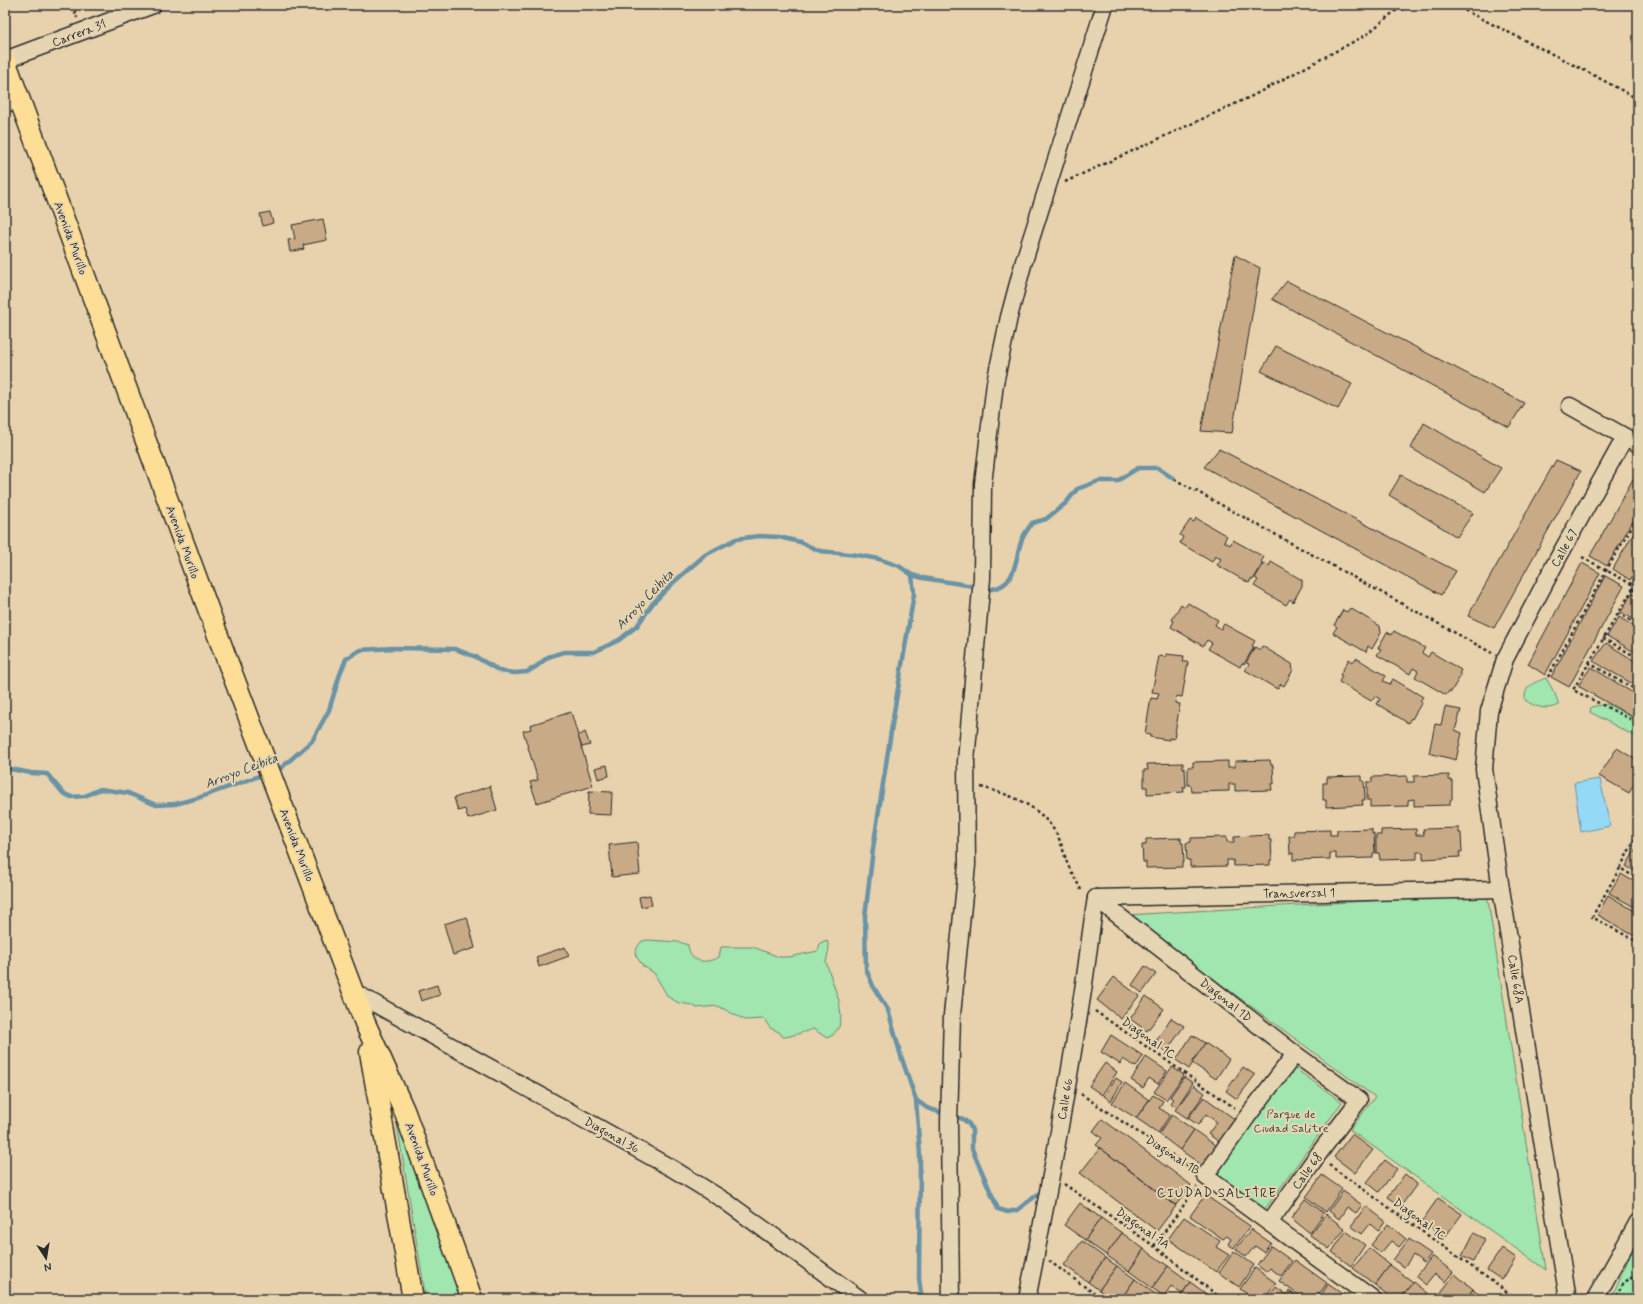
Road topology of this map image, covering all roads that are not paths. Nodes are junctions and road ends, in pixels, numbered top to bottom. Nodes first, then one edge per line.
1 (152, 5) edge
2 (1105, 5) edge
3 (5, 60) edge
4 (12, 102) edge
5 (1570, 406) dead end
6 (1632, 440) edge
7 (1505, 660) joint
8 (1501, 889) junction
9 (1096, 898) junction
10 (352, 991) junction
11 (365, 1023) junction
12 (1295, 1054) junction
13 (1359, 1100) joint
14 (1638, 1222) edge
15 (1269, 1224) junction
16 (413, 1299) edge
17 (472, 1299) edge
18 (860, 1299) edge
19 (951, 1299) edge
20 (1027, 1299) edge
21 (1372, 1299) edge
22 (1568, 1299) edge
23 (1594, 1299) edge

1 - 3 street, Carrera 31
2 - 19 street
3 - 4 main road, Avenida Murillo
4 - 10 main road, Avenida Murillo
5 - 6 street
6 - 7 street, Calle 67
7 - 8 street, Calle 68A
8 - 9 street, Transversal 1
8 - 22 street, Calle 68A
9 - 12 street, Diagonal 1D
9 - 20 street, Calle 66
10 - 11 main road, Avenida Murillo
10 - 18 street, Diagonal 36
11 - 16 main road, Avenida Murillo
11 - 17 main road, Avenida Murillo
12 - 13 street, Diagonal 1D
12 - 15 street, Diagonal 1B
13 - 15 street, Calle 68
14 - 23 street
15 - 21 street, Diagonal 1B

